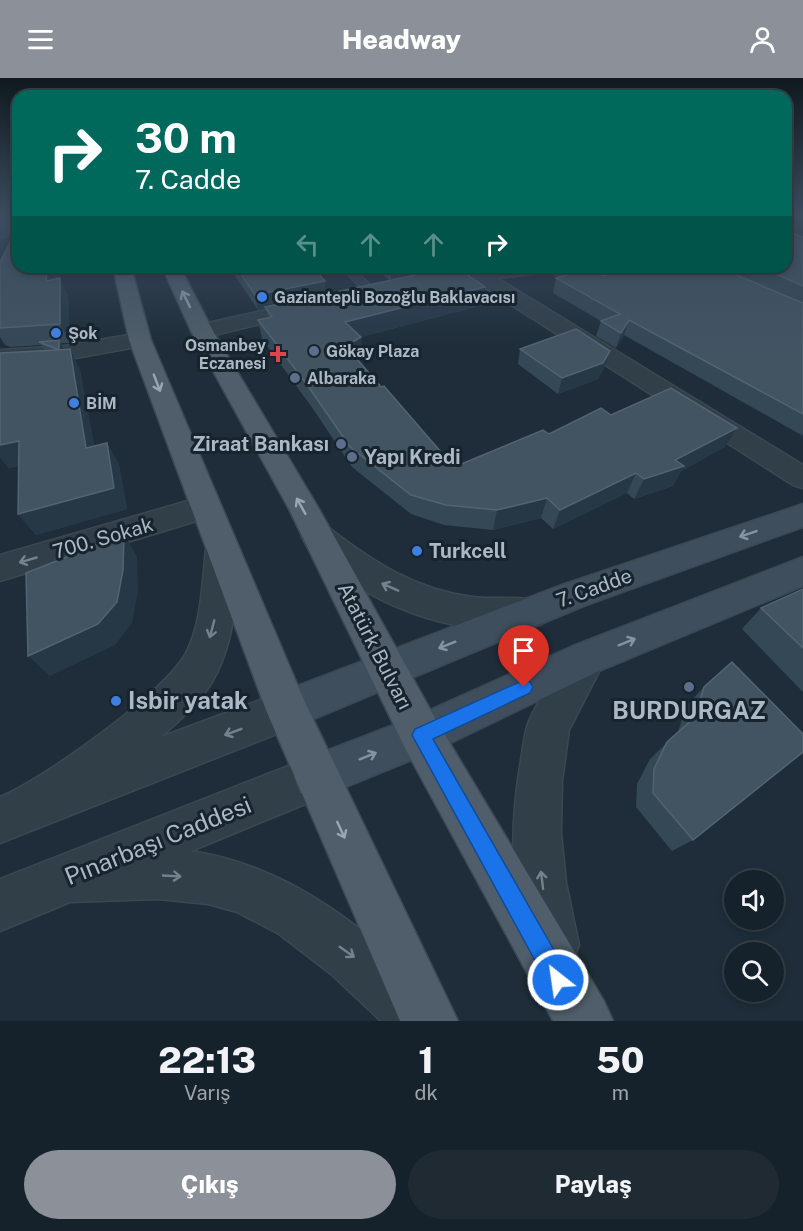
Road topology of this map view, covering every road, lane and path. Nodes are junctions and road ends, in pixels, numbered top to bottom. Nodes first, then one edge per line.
1 (123, 273) edge
2 (174, 273) edge
3 (352, 273) edge
4 (466, 273) edge
5 (394, 288) edge
6 (372, 292) junction
7 (349, 298) edge
8 (326, 303) edge
9 (202, 331) junction
10 (140, 340) junction
11 (0, 357) edge
12 (803, 478) edge
13 (205, 507) junction
14 (803, 515) edge
15 (318, 537) junction
16 (223, 550) junction
17 (0, 568) edge
18 (803, 571) edge
19 (529, 613) junction
20 (587, 658) junction
21 (387, 669) junction
22 (287, 710) junction
23 (421, 735) junction
24 (316, 777) junction
25 (16, 815) edge
26 (71, 877) junction
27 (0, 905) edge
28 (558, 980) junction
29 (422, 1021) edge
30 (429, 1021) edge
31 (584, 1021) edge

1 - 10 main road
9 -> 2 main road, Atatürk Bulvarı
3 - 6 lane
4 - 12 street
5 - 6 street
6 - 7 street
8 - 9 street
15 -> 9 main road, Atatürk Bulvarı
10 - 11 street
10 -> 13 main road
13 - 16 main road
13 -> 17 street, 700. Sokak
14 -> 19 main road, 7. Cadde
19 -> 15 street
15 - 21 main road, Atatürk Bulvarı
16 - 22 main road
16 -> 25 street
20 -> 18 main road
19 -> 21 main road, 7. Cadde
20 - 23 main road
28 -> 20 street
21 - 22 main road, 7. Cadde
21 - 23 main road, Atatürk Bulvarı
22 - 24 main road
22 -> 25 street
24 -> 23 main road
23 - 28 main road, Atatürk Bulvarı
24 - 26 street, Pınarbaşı Caddesi
24 -> 30 main road
26 - 27 street, Pınarbaşı Caddesi
26 -> 29 street
28 - 31 main road, Atatürk Bulvarı

